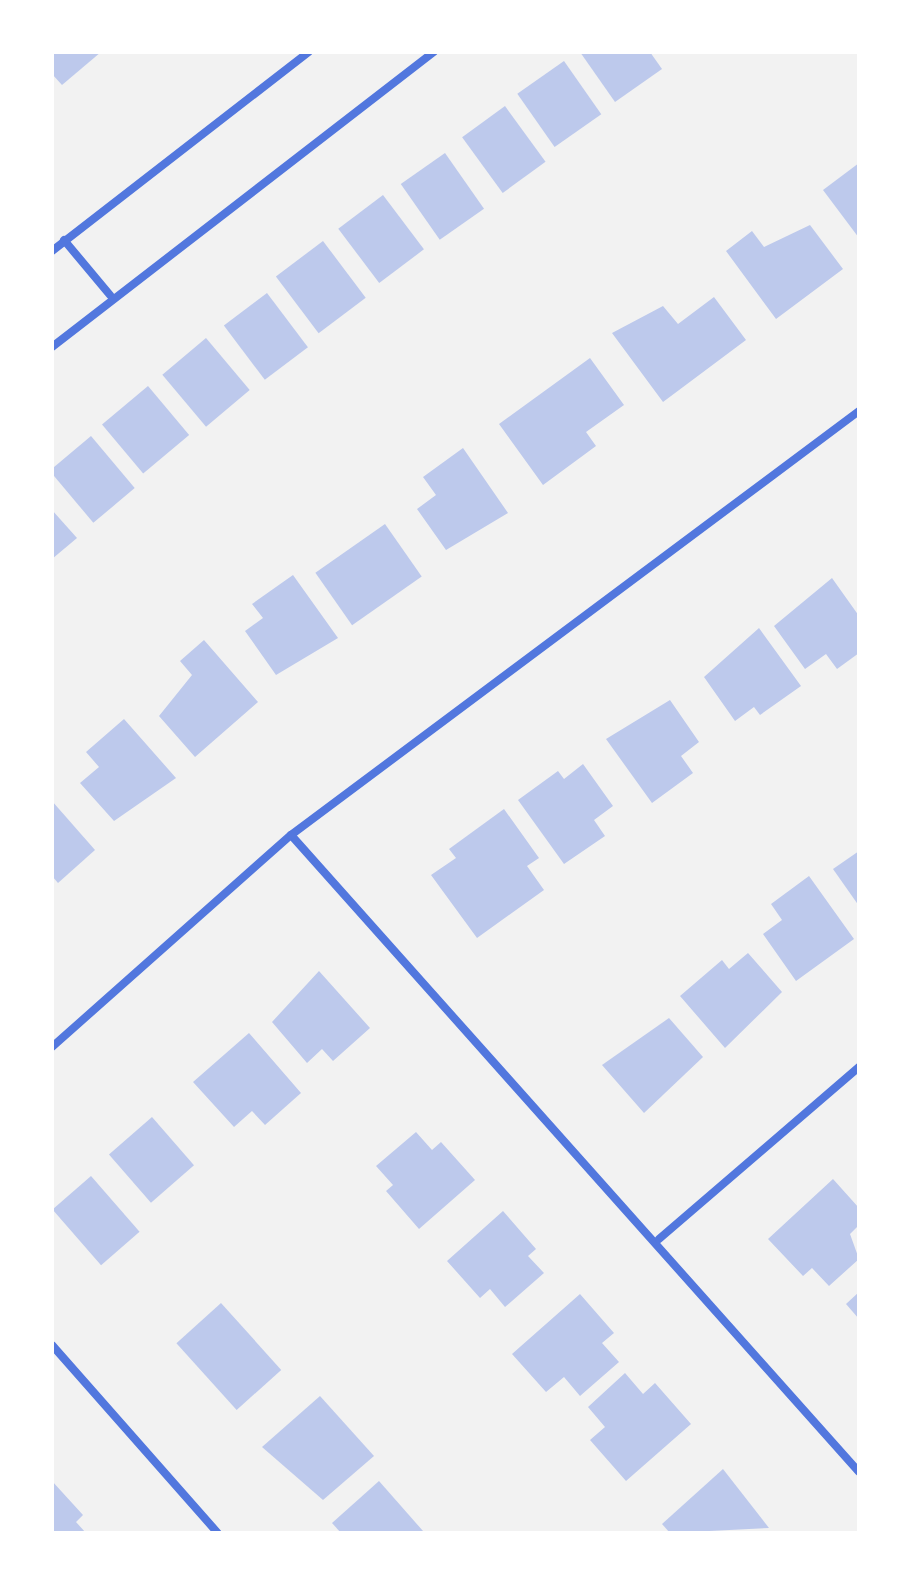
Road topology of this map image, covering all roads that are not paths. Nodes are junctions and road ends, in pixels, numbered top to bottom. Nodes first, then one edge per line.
1 (309, 52) edge
2 (434, 52) edge
3 (64, 240) junction
4 (52, 251) edge
5 (110, 295) junction
6 (52, 347) edge
7 (859, 411) edge
8 (291, 835) junction
9 (52, 1047) edge
10 (859, 1067) edge
11 (659, 1239) junction
12 (52, 1345) edge
13 (859, 1472) edge
14 (218, 1533) edge

1 - 3 street
2 - 5 street
3 - 4 street
3 - 5 street
5 - 6 street
7 - 8 street
8 - 9 street
8 - 11 street
10 - 11 street
11 - 13 street
12 - 14 street

